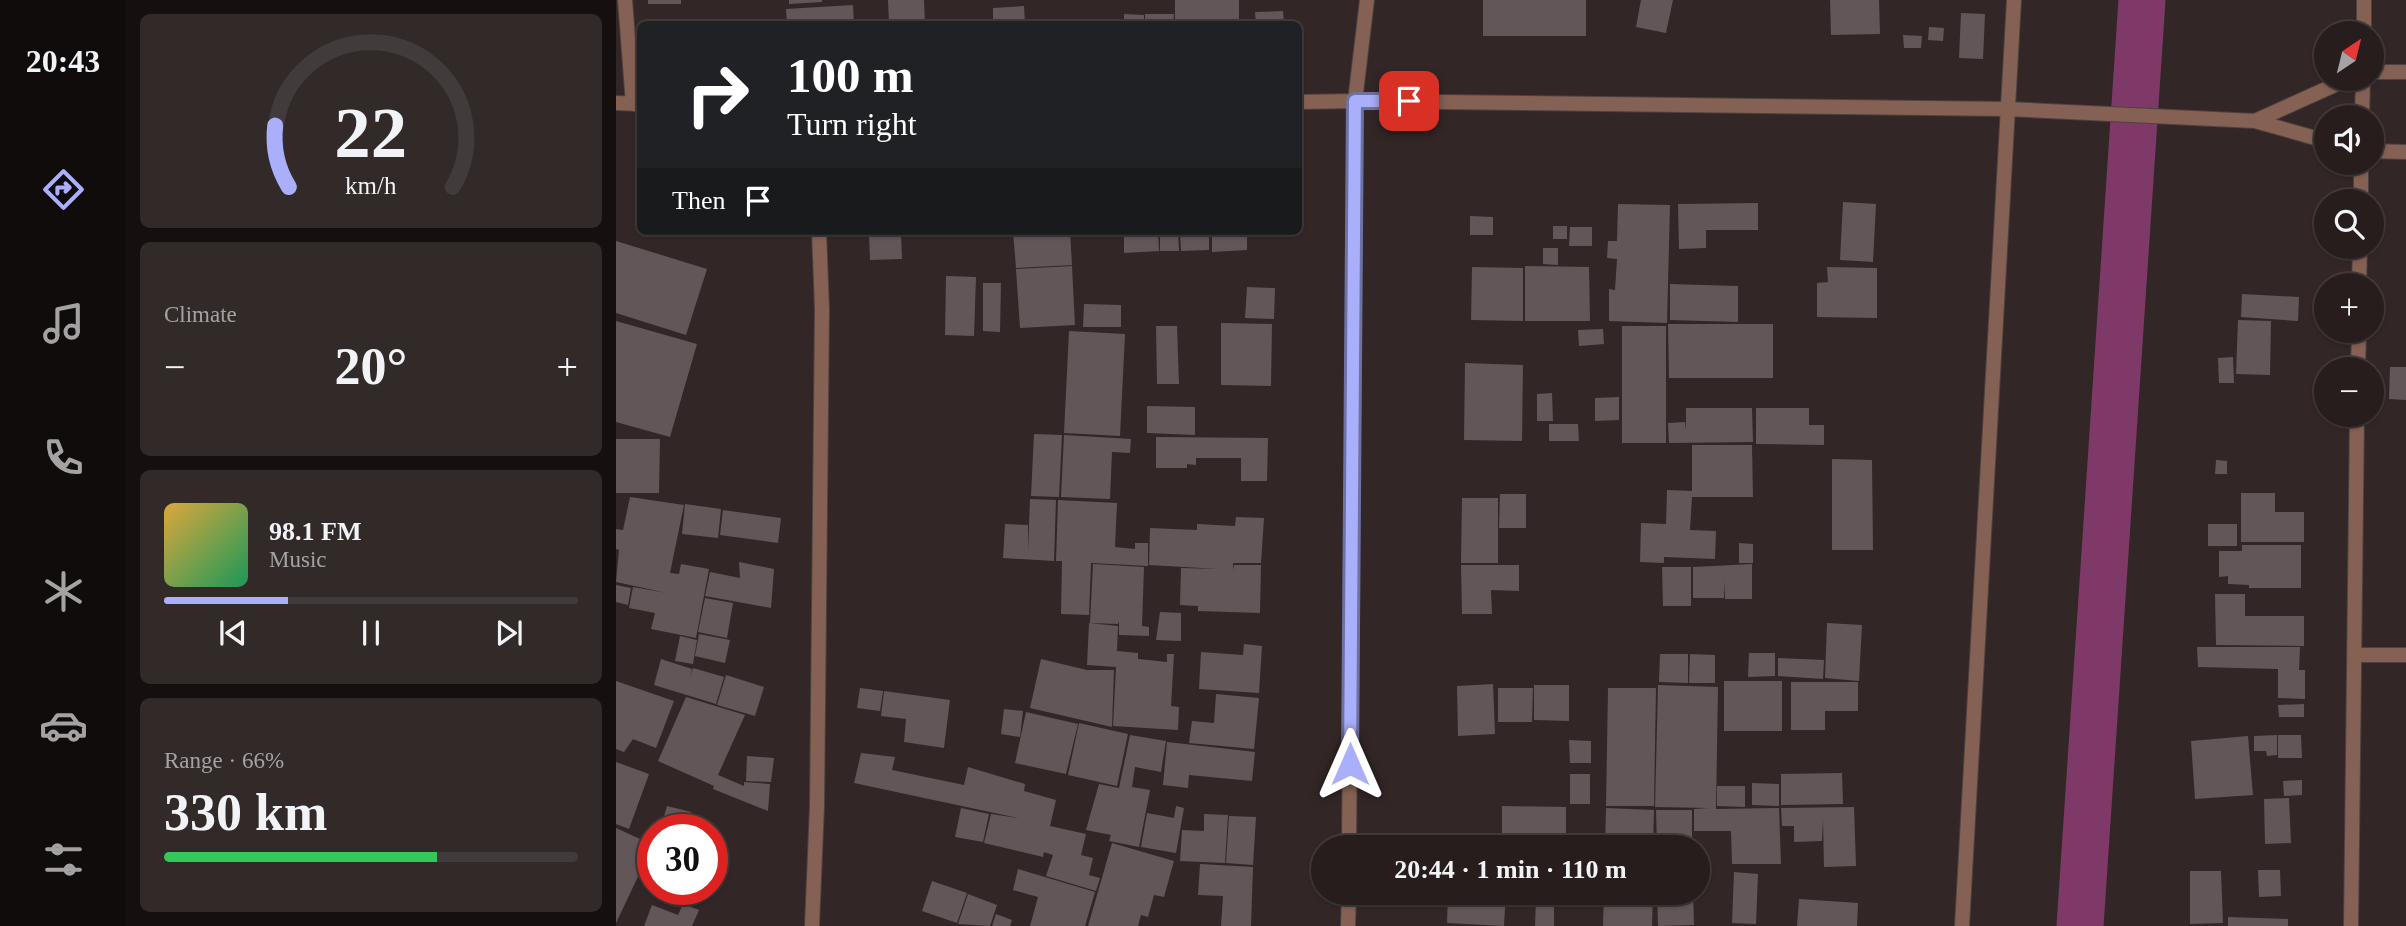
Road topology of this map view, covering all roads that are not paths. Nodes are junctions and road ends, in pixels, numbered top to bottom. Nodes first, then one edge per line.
1 (625, 0) edge
2 (1367, 0) edge
3 (2014, 0) edge
4 (2364, 0) edge
5 (2364, 21) edge
6 (2384, 72) edge
7 (2406, 72) edge
8 (2321, 91) edge
9 (1355, 101) junction
10 (1302, 102) edge
11 (616, 103) edge
12 (637, 104) edge
13 (2008, 109) junction
14 (2255, 121) junction
15 (2314, 138) edge
16 (2384, 151) edge
17 (2406, 152) edge
18 (819, 235) edge
19 (2357, 427) edge
20 (2354, 655) junction
21 (2406, 655) edge
22 (1349, 835) edge
23 (1349, 905) edge
24 (812, 926) edge
25 (1348, 926) edge
26 (1962, 926) edge
27 (2351, 926) edge

1 - 12 street
2 - 9 street
3 - 13 street
4 - 5 street
6 - 7 street
8 - 14 street
9 - 10 street
9 - 13 street
9 - 22 street
11 - 12 street
13 - 14 street
13 - 26 street
14 - 15 street
16 - 17 street
18 - 24 street
19 - 20 street
20 - 21 street
20 - 27 street
23 - 25 street

